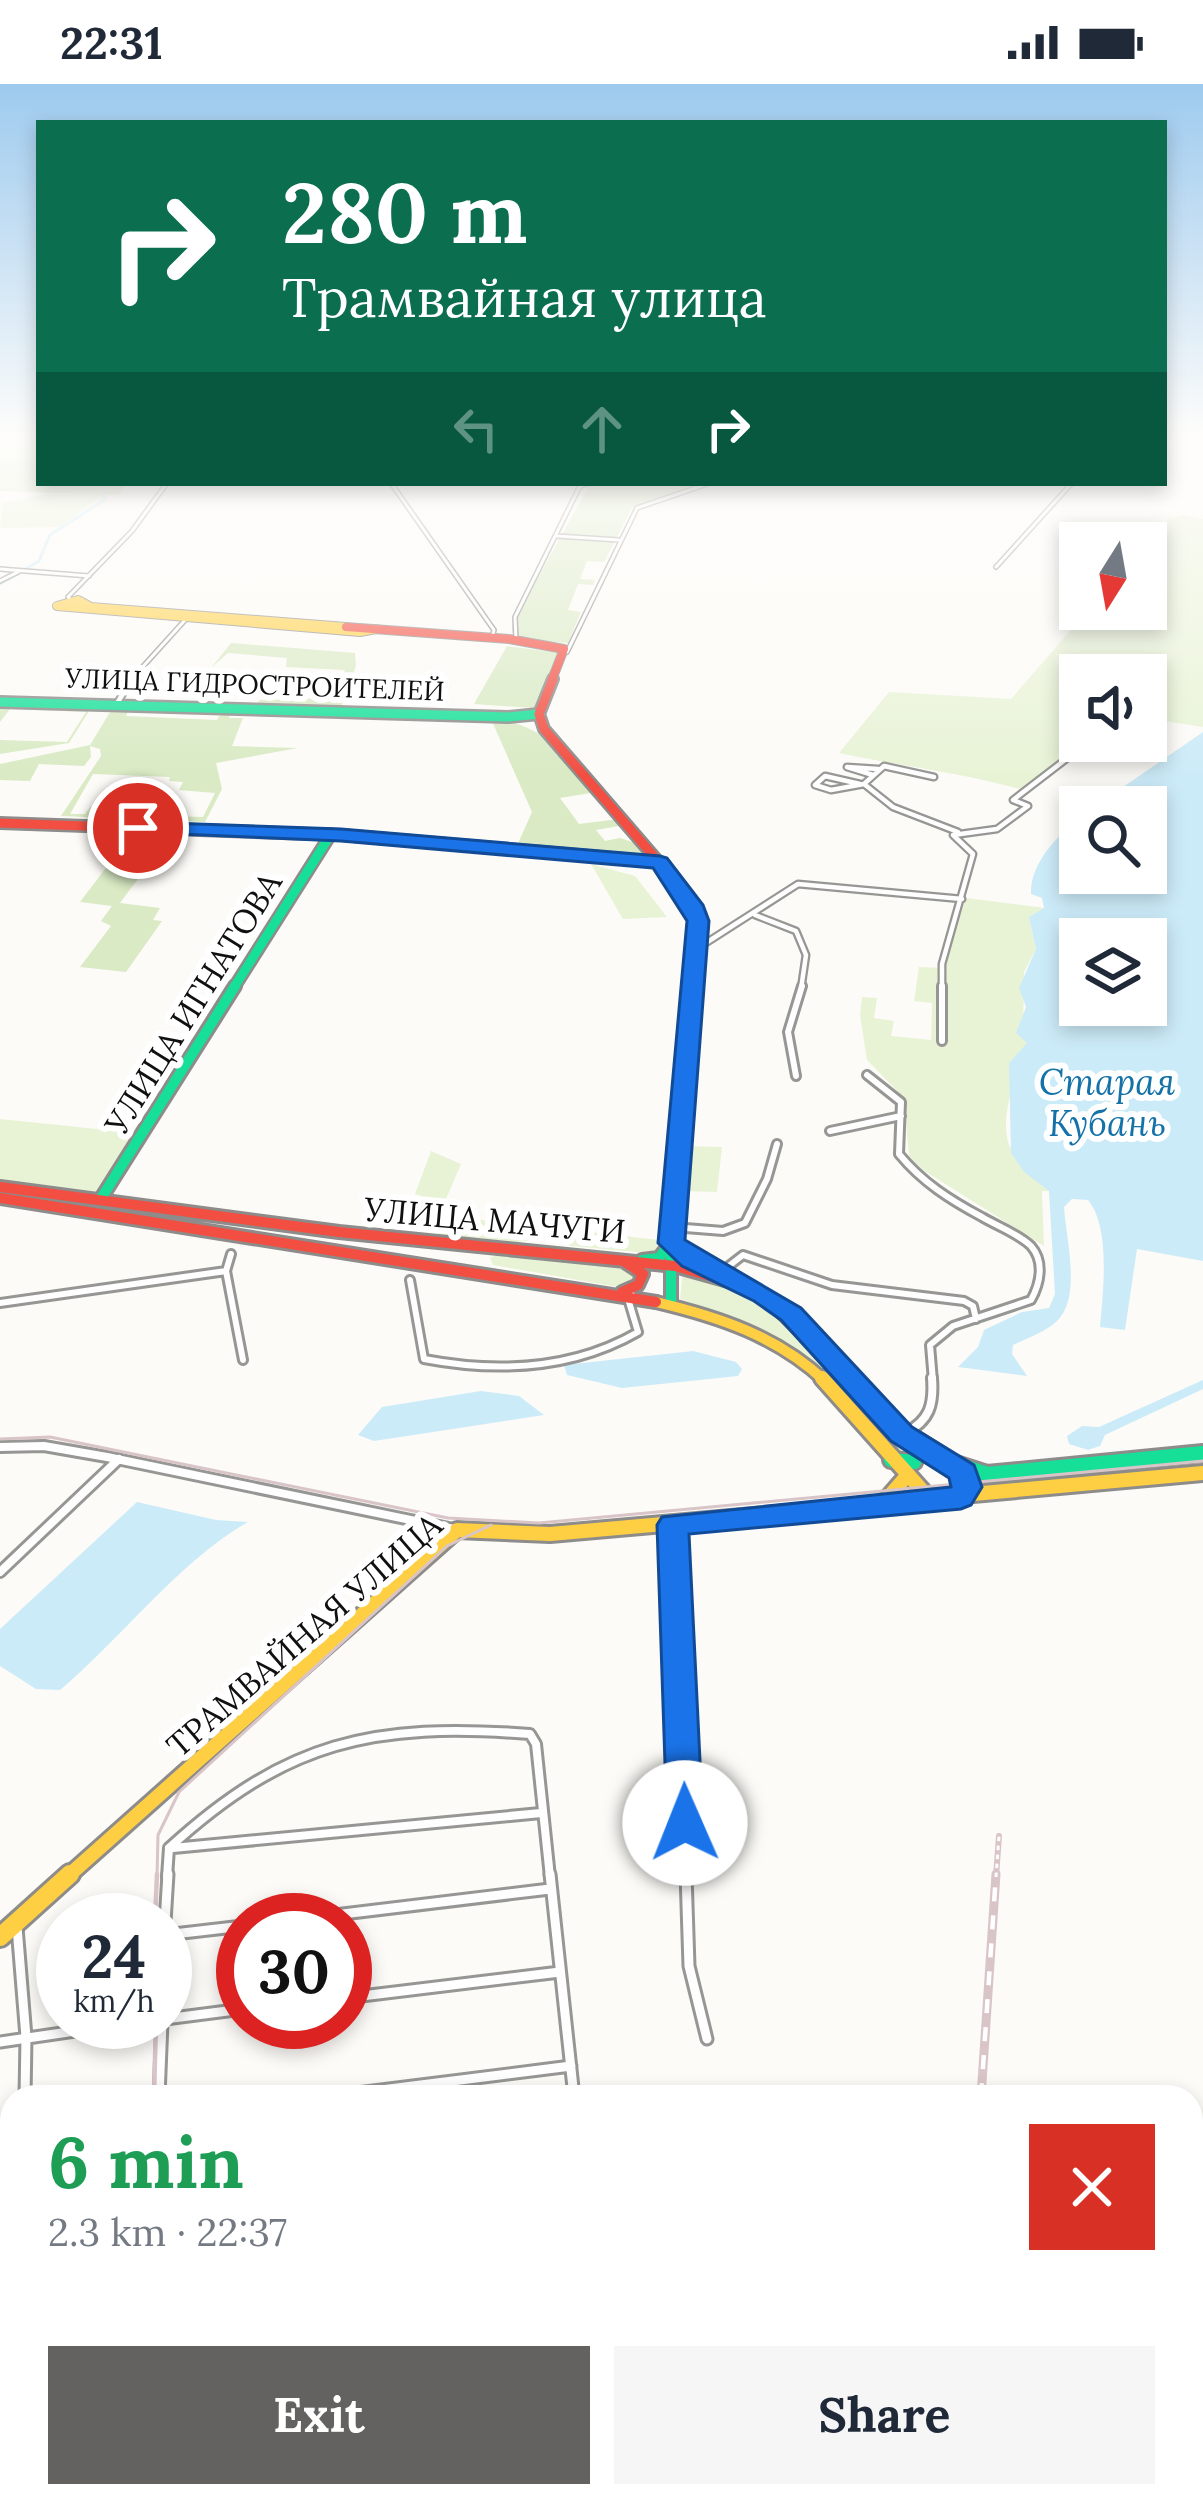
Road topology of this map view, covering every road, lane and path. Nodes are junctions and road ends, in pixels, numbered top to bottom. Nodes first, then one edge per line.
1 (112, 551) edge
2 (438, 551) edge
3 (549, 551) edge
4 (614, 551) edge
5 (1010, 551) edge
6 (996, 567) dead end
7 (0, 569) edge
8 (25, 571) junction
9 (89, 575) junction
10 (0, 581) edge
11 (78, 605) joint
12 (187, 617) junction
13 (492, 638) junction
14 (516, 640) junction
15 (567, 652) junction
16 (0, 702) edge
17 (116, 705) junction
18 (539, 714) junction
19 (508, 717) junction
20 (544, 729) junction
21 (1062, 762) edge
22 (934, 777) dead end
23 (862, 784) junction
24 (0, 823) edge
25 (958, 832) junction
26 (331, 834) junction
27 (660, 862) junction
28 (962, 899) junction
29 (755, 914) junction
30 (698, 948) junction
31 (942, 1040) dead end
32 (867, 1075) dead end
33 (796, 1076) dead end
34 (901, 1116) junction
35 (830, 1131) dead end
36 (777, 1144) dead end
37 (0, 1187) edge
38 (0, 1198) edge
39 (100, 1200) junction
40 (672, 1235) junction
41 (506, 1248) junction
42 (230, 1254) dead end
43 (592, 1256) junction
44 (642, 1260) junction
45 (670, 1264) junction
46 (226, 1271) junction
47 (721, 1272) junction
48 (516, 1276) junction
49 (410, 1280) dead end
50 (740, 1284) junction
51 (626, 1294) junction
52 (0, 1303) edge
53 (671, 1303) junction
54 (976, 1318) junction
55 (243, 1360) dead end
56 (902, 1434) junction
57 (919, 1447) junction
58 (0, 1448) edge
59 (1203, 1453) edge
60 (119, 1459) junction
61 (892, 1460) junction
62 (947, 1461) junction
63 (1203, 1473) edge
64 (987, 1474) junction
65 (905, 1478) junction
66 (998, 1494) junction
67 (961, 1498) junction
68 (940, 1500) junction
69 (880, 1504) junction
70 (673, 1525) junction
71 (457, 1530) junction
72 (0, 1572) edge
73 (541, 1813) junction
74 (169, 1848) junction
75 (550, 1889) junction
76 (167, 1893) edge
77 (372, 1910) edge
78 (16, 1926) junction
79 (0, 1937) edge
80 (560, 1972) junction
81 (372, 1994) edge
82 (36, 2036) edge
83 (26, 2037) junction
84 (707, 2039) dead end
85 (0, 2042) edge
86 (162, 2049) edge
87 (571, 2066) junction
88 (26, 2085) edge
89 (160, 2085) edge
90 (420, 2085) edge
91 (573, 2085) edge

1 - 9 street
2 - 13 street
3 - 14 street
4 - 15 street
5 - 6 street
7 - 8 street
8 - 9 street
8 - 10 street
9 - 11 street
11 - 12 street
12 - 13 street
12 - 17 street
13 - 14 street
14 - 15 street
15 - 18 street
16 - 17 street, УЛИЦА ГИДРОСТРОИТЕЛЕЙ
17 - 19 street, УЛИЦА ГИДРОСТРОИТЕЛЕЙ
18 - 19 street, УЛИЦА ГИДРОСТРОИТЕЛЕЙ
18 - 20 street
19 - 20 street, УЛИЦА ГИДРОСТРОИТЕЛЕЙ
20 - 27 street
21 - 25 street
22 - 23 street
23 - 23 street
23 - 25 street
24 - 26 street
25 - 28 street
26 - 27 street
26 - 39 street, УЛИЦА ИГНАТОВА
27 - 30 street
28 - 29 street
28 - 31 street
29 - 30 street
29 - 33 street
30 - 40 street
32 - 34 street
34 - 35 street
34 - 54 street
36 - 40 street
37 - 39 street, УЛИЦА МАЧУГИ
38 - 48 street, УЛИЦА МАЧУГИ
39 - 41 street, УЛИЦА МАЧУГИ
40 - 44 street
40 - 45 street
40 - 47 street
41 - 43 street, УЛИЦА МАЧУГИ
41 - 48 street
42 - 46 street
43 - 44 street, УЛИЦА МАЧУГИ
43 - 51 street
44 - 45 street, УЛИЦА МАЧУГИ
45 - 50 street, УЛИЦА МАЧУГИ
45 - 53 street
46 - 52 street
46 - 55 street
47 - 50 street
47 - 54 street
48 - 51 street, УЛИЦА МАЧУГИ
49 - 51 street
50 - 56 street, УЛИЦА МАЧУГИ
51 - 53 street, УЛИЦА МАЧУГИ
53 - 61 street, УЛИЦА МАЧУГИ
54 - 56 street
56 - 57 street, УЛИЦА МАЧУГИ
57 - 61 street
57 - 62 street, УЛИЦА МАЧУГИ
58 - 60 street
59 - 64 street
60 - 71 street
60 - 72 street
61 - 65 street, УЛИЦА МАЧУГИ
62 - 64 street, УЛИЦА МАЧУГИ
62 - 67 street
63 - 66 street, ТРАМВАЙНАЯ УЛИЦА
64 - 66 street
65 - 68 street, УЛИЦА МАЧУГИ
65 - 69 street
66 - 67 street, ТРАМВАЙНАЯ УЛИЦА
67 - 68 street, ТРАМВАЙНАЯ УЛИЦА
68 - 69 street, ТРАМВАЙНАЯ УЛИЦА
69 - 70 street, ТРАМВАЙНАЯ УЛИЦА
70 - 71 street, ТРАМВАЙНАЯ УЛИЦА
70 - 84 street
71 - 78 street, ТРАМВАЙНАЯ УЛИЦА
73 - 74 street
73 - 74 street
73 - 75 street
74 - 76 street
75 - 77 street
75 - 80 street
78 - 79 street, ТРАМВАЙНАЯ УЛИЦА
78 - 83 street
80 - 81 street
80 - 87 street
82 - 83 street
83 - 85 street
83 - 88 street
86 - 89 street
87 - 90 street
87 - 91 street

